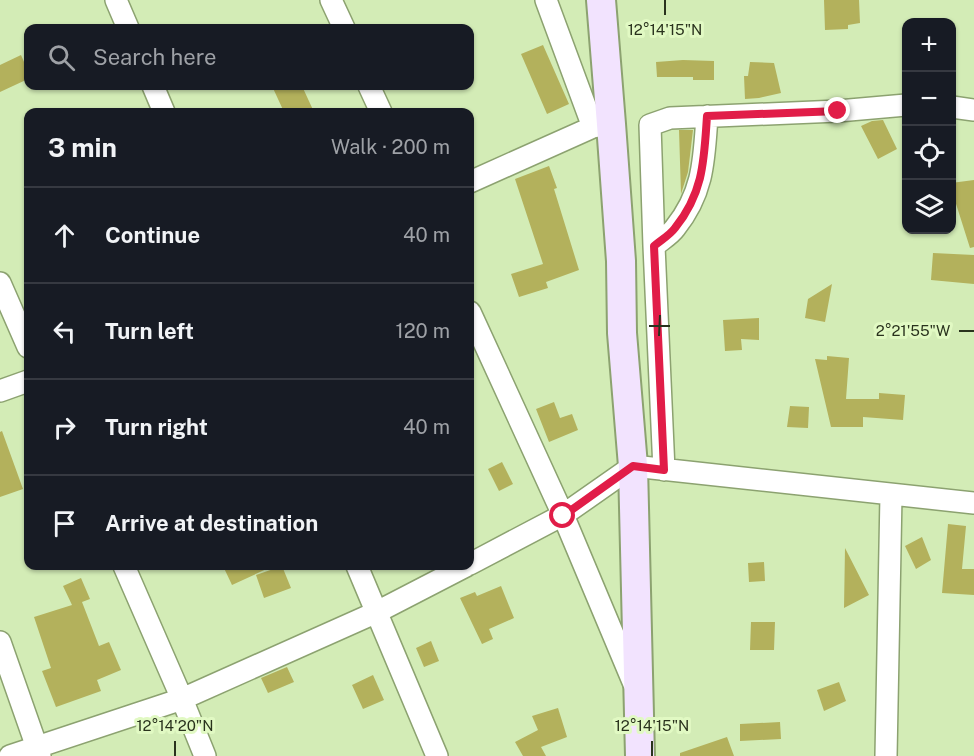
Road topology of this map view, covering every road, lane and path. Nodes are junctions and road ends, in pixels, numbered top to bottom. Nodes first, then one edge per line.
1 (116, 0) edge
2 (331, 0) edge
3 (546, 0) edge
4 (601, 0) edge
5 (126, 24) edge
6 (342, 24) edge
7 (155, 90) edge
8 (371, 90) edge
9 (902, 105) edge
10 (162, 108) edge
11 (379, 108) edge
12 (956, 108) edge
13 (974, 110) edge
14 (707, 116) junction
15 (602, 126) junction
16 (474, 180) edge
17 (654, 246) junction
18 (0, 283) edge
19 (474, 321) edge
20 (24, 338) edge
21 (24, 382) edge
22 (0, 391) edge
23 (633, 466) junction
24 (664, 470) junction
25 (891, 495) junction
26 (974, 503) edge
27 (563, 516) junction
28 (474, 562) edge
29 (126, 570) edge
30 (359, 570) edge
31 (458, 570) edge
32 (377, 612) junction
33 (0, 642) edge
34 (639, 696) junction
35 (182, 699) junction
36 (38, 752) edge
37 (10, 756) edge
38 (205, 756) edge
39 (437, 756) edge
40 (640, 756) edge
41 (886, 756) edge

1 - 5 street
2 - 6 street
3 - 15 street
4 - 15 street
7 - 10 street
8 - 11 street
9 - 14 street
12 - 13 street
14 - 17 street
14 - 17 street
15 - 16 street
15 - 23 street
17 - 24 street
18 - 20 street
19 - 27 street
21 - 22 street
23 - 24 street
23 - 27 street
23 - 34 street
24 - 25 street
25 - 26 street
25 - 41 street
27 - 28 street
27 - 34 street
29 - 35 street
30 - 32 street
31 - 32 street
32 - 35 street
32 - 39 street
33 - 36 street
34 - 40 street
35 - 36 street
35 - 38 street
36 - 37 street

